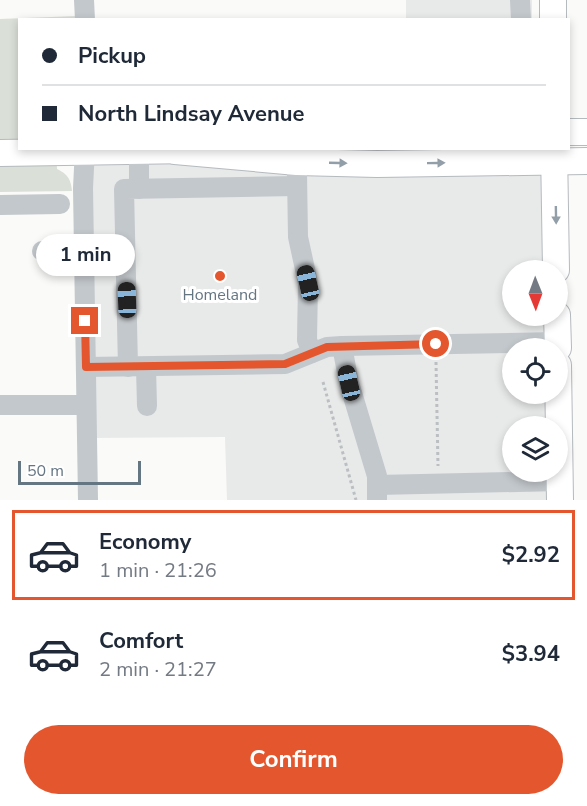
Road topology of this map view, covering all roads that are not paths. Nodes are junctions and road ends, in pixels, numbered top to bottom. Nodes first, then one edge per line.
1 (84, 0) edge
2 (520, 0) edge
3 (553, 0) edge
4 (85, 18) edge
5 (521, 18) edge
6 (553, 18) edge
7 (570, 132) edge
8 (587, 132) edge
9 (85, 150) edge
10 (185, 150) edge
11 (139, 151) junction
12 (175, 151) junction
13 (0, 153) edge
14 (554, 154) edge
15 (587, 160) edge
16 (291, 178) junction
17 (218, 187) junction
18 (139, 189) junction
19 (239, 195) dead end
20 (260, 195) dead end
21 (0, 204) edge
22 (60, 204) dead end
23 (42, 251) dead end
24 (84, 251) junction
25 (556, 260) edge
26 (342, 346) junction
27 (502, 348) edge
28 (312, 353) junction
29 (86, 367) junction
30 (137, 367) junction
31 (559, 404) edge
32 (0, 405) edge
33 (86, 405) junction
34 (147, 406) dead end
35 (430, 489) edge
36 (560, 490) edge
37 (377, 493) edge
38 (88, 500) edge

1 - 4 street
2 - 5 street
3 - 6 main road
7 - 8 main road
9 - 11 main road
9 - 13 main road
9 - 24 street
10 - 12 main road
11 - 12 main road
11 - 18 street
12 - 16 main road
14 - 15 main road
16 -> 14 main road
14 -> 25 main road
16 - 17 street
16 - 20 street
16 - 28 street
17 - 18 street
17 - 19 street
18 - 30 street
21 - 22 street
23 - 24 street
24 - 29 street
26 - 27 street
26 - 28 street
26 - 37 street
28 - 30 street
29 - 30 street
29 - 33 street
30 - 34 street
31 - 36 main road
32 - 33 street
33 - 38 street
35 - 36 street
35 - 37 street

